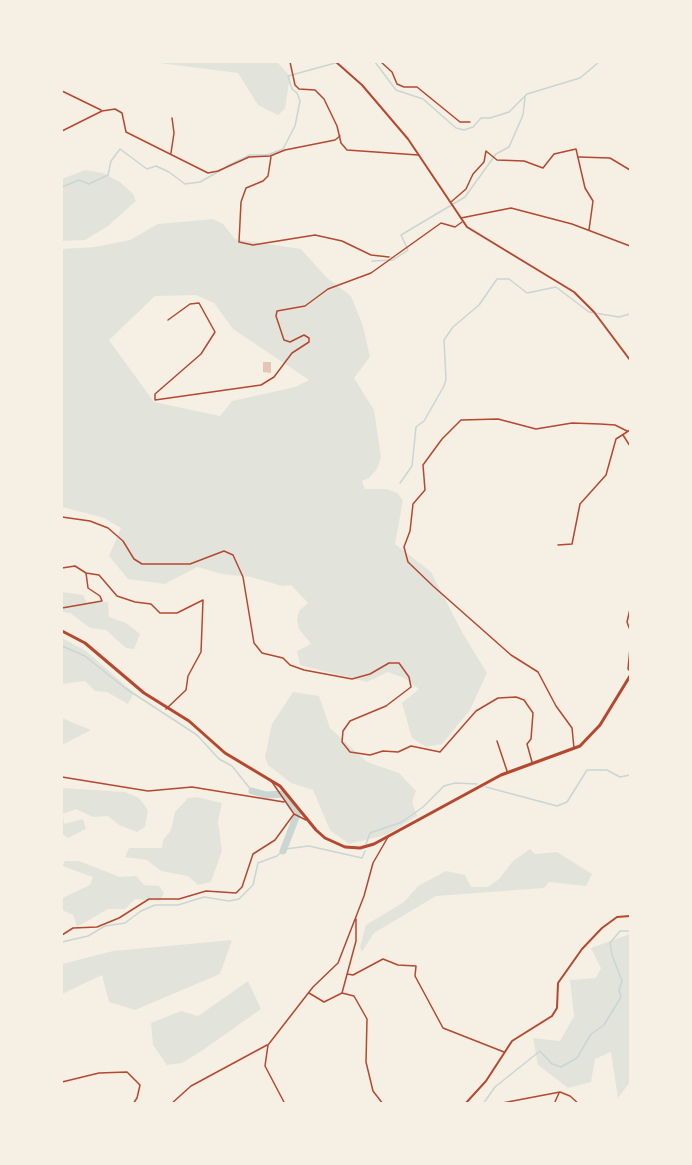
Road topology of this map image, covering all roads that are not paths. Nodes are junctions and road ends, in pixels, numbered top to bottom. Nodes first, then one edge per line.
1 (290, 62) edge
2 (336, 62) edge
3 (381, 62) edge
4 (62, 91) edge
5 (102, 111) junction
6 (172, 118) dead end
7 (470, 122) dead end
8 (62, 131) edge
9 (340, 136) junction
10 (170, 154) junction
11 (419, 154) junction
12 (270, 156) junction
13 (578, 157) junction
14 (630, 170) edge
15 (450, 203) junction
16 (461, 219) junction
17 (589, 230) junction
18 (630, 246) edge
19 (392, 257) junction
20 (168, 320) dead end
21 (630, 360) edge
22 (629, 431) edge
23 (622, 434) junction
24 (630, 446) edge
25 (62, 518) edge
26 (558, 545) dead end
27 (62, 568) edge
28 (86, 573) junction
29 (62, 608) edge
30 (630, 609) edge
31 (630, 630) edge
32 (62, 631) edge
33 (630, 648) edge
34 (630, 673) edge
35 (166, 709) junction
36 (497, 741) dead end
37 (574, 749) junction
38 (532, 762) junction
39 (507, 773) junction
40 (62, 777) edge
41 (270, 779) junction
42 (283, 801) junction
43 (295, 814) junction
44 (309, 821) junction
45 (388, 837) junction
46 (630, 916) edge
47 (356, 918) junction
48 (62, 935) edge
49 (347, 974) junction
50 (309, 993) junction
51 (342, 993) junction
52 (268, 1045) junction
53 (505, 1052) junction
54 (62, 1082) edge
55 (560, 1092) junction
56 (467, 1103) edge
57 (133, 1104) edge
58 (171, 1104) edge
59 (285, 1104) edge
60 (383, 1104) edge
61 (497, 1104) edge
62 (554, 1104) edge
63 (579, 1104) edge

1 - 9 street
2 - 11 main road
3 - 7 street
4 - 5 street
5 - 8 street
5 - 10 street
6 - 10 street
9 - 11 street
9 - 12 street
10 - 12 street
11 - 15 main road
12 - 19 street
13 - 14 street
13 - 15 street
13 - 17 street
15 - 16 main road
16 - 17 street
16 - 19 street
16 - 21 main road
17 - 18 street
19 - 20 street
22 - 23 street
22 - 37 street
23 - 24 street
23 - 26 street
25 - 38 street
27 - 28 street
28 - 29 street
28 - 35 street
30 - 31 street
32 - 35 highway
33 - 34 street
34 - 37 highway
35 - 41 highway
36 - 39 street
37 - 38 highway
38 - 39 highway
39 - 45 highway
40 - 42 street
41 - 42 street
41 - 44 highway
42 - 43 street
43 - 44 street
43 - 48 street
44 - 45 highway
45 - 47 street
46 - 53 main road
47 - 49 street
47 - 50 street
49 - 51 street
49 - 53 street
50 - 51 street
50 - 52 street
51 - 60 street
52 - 58 street
52 - 59 street
53 - 56 main road
54 - 57 street
55 - 61 street
55 - 62 street
55 - 63 street

